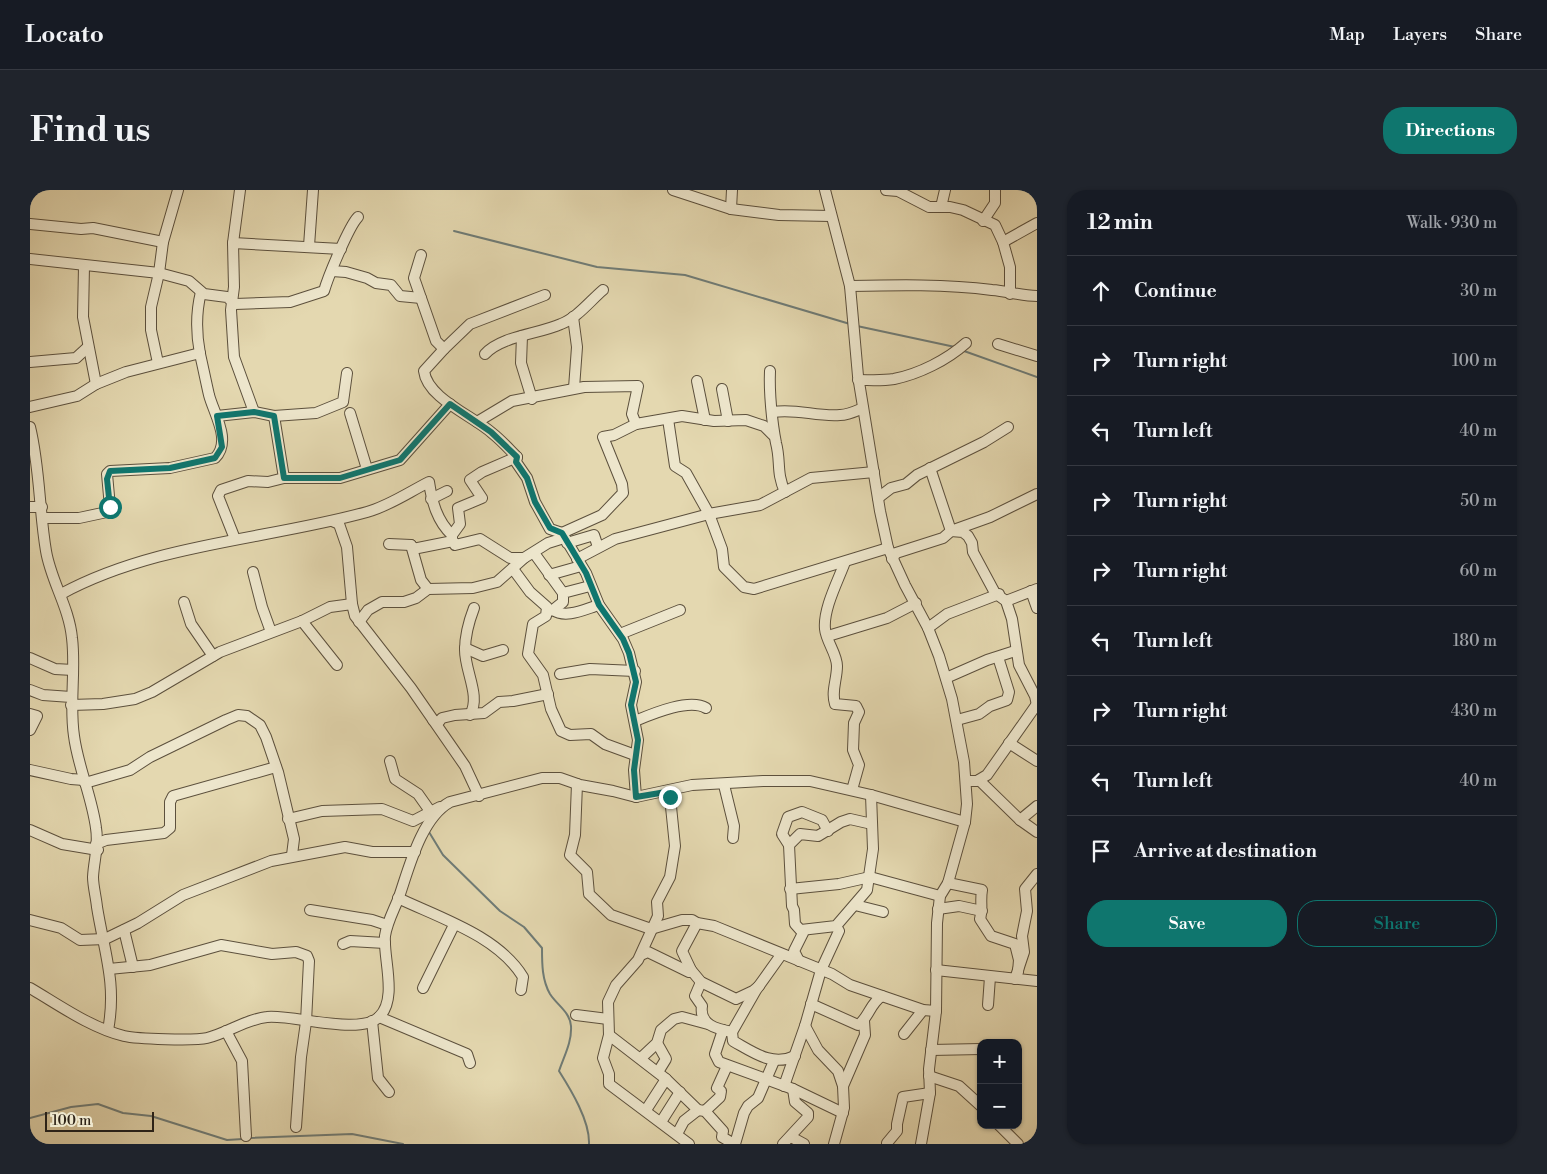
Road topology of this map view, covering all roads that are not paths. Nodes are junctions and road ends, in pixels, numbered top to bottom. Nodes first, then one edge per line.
1 (178, 190) edge
2 (240, 190) edge
3 (313, 190) edge
4 (673, 190) edge
5 (732, 190) edge
6 (825, 190) edge
7 (886, 190) edge
8 (945, 190) edge
9 (995, 191) dead end
10 (941, 207) junction
11 (731, 209) junction
12 (831, 216) junction
13 (358, 217) dead end
14 (983, 221) junction
15 (1037, 223) edge
16 (30, 224) edge
17 (163, 242) junction
18 (233, 242) junction
19 (1004, 242) junction
20 (309, 246) junction
21 (341, 248) junction
22 (421, 255) dead end
23 (30, 259) edge
24 (84, 266) junction
25 (332, 271) junction
26 (159, 273) junction
27 (850, 286) junction
28 (603, 290) dead end
29 (201, 292) junction
30 (1010, 294) junction
31 (545, 296) dead end
32 (1037, 296) edge
33 (421, 298) junction
34 (232, 301) junction
35 (573, 317) junction
36 (522, 336) junction
37 (966, 343) dead end
38 (998, 344) dead end
39 (88, 347) junction
40 (444, 349) junction
41 (200, 353) junction
42 (485, 354) dead end
43 (1037, 356) edge
44 (30, 362) edge
45 (158, 363) junction
46 (770, 371) dead end
47 (347, 373) dead end
48 (858, 380) junction
49 (697, 381) dead end
50 (96, 384) junction
51 (574, 388) junction
52 (722, 389) dead end
53 (532, 399) junction
54 (450, 404) junction
55 (30, 407) edge
56 (863, 408) junction
57 (254, 412) junction
58 (350, 412) dead end
59 (773, 412) junction
60 (217, 416) junction
61 (274, 416) junction
62 (668, 419) junction
63 (705, 420) junction
64 (728, 421) junction
65 (477, 422) junction
66 (636, 424) junction
67 (30, 427) edge
68 (1008, 427) dead end
69 (773, 435) junction
70 (517, 457) junction
71 (930, 468) junction
72 (367, 469) junction
73 (874, 472) junction
74 (284, 478) junction
75 (447, 492) dead end
76 (785, 492) junction
77 (1037, 494) edge
78 (878, 498) junction
79 (431, 499) junction
80 (30, 507) edge
81 (42, 507) junction
82 (709, 514) junction
83 (42, 518) junction
84 (332, 521) junction
85 (951, 531) junction
86 (452, 538) junction
87 (564, 538) junction
88 (235, 539) junction
89 (389, 544) dead end
90 (411, 545) junction
91 (598, 547) junction
92 (888, 548) junction
93 (534, 553) junction
94 (524, 558) junction
95 (892, 559) junction
96 (579, 562) junction
97 (845, 562) junction
98 (513, 569) junction
99 (253, 572) dead end
100 (549, 575) junction
101 (590, 586) junction
102 (428, 589) junction
103 (1034, 590) edge
104 (562, 593) junction
105 (61, 594) junction
106 (1003, 598) junction
107 (184, 602) dead end
108 (916, 603) junction
109 (352, 604) junction
110 (599, 605) junction
111 (474, 608) dead end
112 (1037, 608) edge
113 (680, 610) dead end
114 (550, 611) junction
115 (302, 621) junction
116 (359, 622) junction
117 (928, 628) junction
118 (271, 632) junction
119 (620, 634) junction
120 (828, 636) junction
121 (465, 648) junction
122 (503, 650) dead end
123 (1015, 652) junction
124 (213, 656) junction
125 (998, 657) junction
126 (30, 658) edge
127 (337, 665) dead end
128 (73, 670) junction
129 (635, 671) junction
130 (560, 674) dead end
131 (946, 678) junction
132 (30, 690) edge
133 (548, 694) junction
134 (71, 701) junction
135 (1037, 705) edge
136 (706, 708) dead end
137 (30, 714) edge
138 (470, 715) junction
139 (433, 720) junction
140 (956, 720) junction
141 (635, 721) junction
142 (30, 730) edge
143 (1009, 743) junction
144 (635, 756) junction
145 (1037, 761) edge
146 (390, 762) dead end
147 (276, 767) junction
148 (30, 770) edge
149 (979, 780) junction
150 (84, 781) junction
151 (966, 781) junction
152 (577, 784) junction
153 (724, 785) junction
154 (852, 790) junction
155 (672, 791) junction
156 (872, 795) junction
157 (479, 796) junction
158 (636, 797) junction
159 (1037, 806) edge
160 (442, 807) junction
161 (430, 811) junction
162 (288, 819) junction
163 (1020, 820) junction
164 (964, 822) junction
165 (872, 824) junction
166 (828, 831) junction
167 (1037, 832) edge
168 (31, 834) edge
169 (733, 838) dead end
170 (789, 845) junction
171 (97, 847) junction
172 (415, 852) junction
173 (292, 855) junction
174 (1037, 874) edge
175 (870, 877) junction
176 (948, 883) junction
177 (790, 889) junction
178 (940, 896) junction
179 (398, 898) junction
180 (855, 905) junction
181 (310, 910) dead end
182 (938, 910) junction
183 (982, 911) junction
184 (883, 912) dead end
185 (30, 920) edge
186 (697, 923) junction
187 (387, 925) junction
188 (454, 925) junction
189 (836, 926) junction
190 (651, 929) junction
191 (124, 930) junction
192 (801, 930) junction
193 (105, 939) junction
194 (385, 943) junction
195 (343, 944) dead end
196 (641, 954) junction
197 (781, 955) junction
198 (799, 961) junction
199 (133, 967) junction
200 (109, 969) junction
201 (691, 970) junction
202 (822, 970) junction
203 (936, 970) junction
204 (1016, 976) junction
205 (990, 977) junction
206 (1037, 981) edge
207 (701, 982) junction
208 (759, 986) junction
209 (30, 988) edge
210 (423, 988) dead end
211 (521, 990) dead end
212 (882, 996) junction
213 (811, 1004) junction
214 (988, 1005) dead end
215 (923, 1010) junction
216 (936, 1011) junction
217 (576, 1015) dead end
218 (376, 1019) junction
219 (608, 1019) junction
220 (864, 1021) junction
221 (306, 1022) junction
222 (708, 1024) junction
223 (805, 1026) junction
224 (108, 1030) junction
225 (728, 1031) junction
226 (226, 1032) junction
227 (904, 1034) dead end
228 (609, 1036) junction
229 (657, 1043) junction
230 (977, 1049) edge
231 (930, 1050) junction
232 (795, 1056) junction
233 (640, 1058) junction
234 (774, 1061) junction
235 (470, 1062) dead end
236 (727, 1066) junction
237 (929, 1072) junction
238 (662, 1076) junction
239 (766, 1080) junction
240 (843, 1086) junction
241 (788, 1087) junction
242 (389, 1092) dead end
243 (680, 1092) junction
244 (930, 1093) junction
245 (977, 1102) edge
246 (646, 1110) junction
247 (701, 1111) junction
248 (843, 1113) junction
249 (661, 1122) junction
250 (296, 1127) dead end
251 (1003, 1129) edge
252 (677, 1134) junction
253 (246, 1136) dead end
254 (720, 1140) edge
255 (787, 1141) edge
256 (887, 1143) edge
257 (689, 1144) edge
258 (734, 1144) edge
259 (804, 1144) edge
260 (834, 1144) edge
261 (922, 1144) edge
262 (1018, 1144) edge

1 - 17 street
2 - 18 street
3 - 20 street
4 - 11 street
5 - 11 street
6 - 12 street
7 - 10 street
8 - 10 street
9 - 14 street
10 - 14 street
11 - 12 street
12 - 27 street
13 - 21 street
14 - 19 street
15 - 19 street
16 - 17 street
17 - 26 street
18 - 20 street
18 - 34 street
19 - 30 street
20 - 21 street
21 - 25 street
22 - 33 street
23 - 24 street
24 - 26 street
24 - 39 street
25 - 33 street
25 - 34 street
26 - 29 street
26 - 45 street
27 - 30 street
27 - 48 street
28 - 35 street
29 - 34 street
29 - 41 street
30 - 32 street
31 - 40 street
33 - 40 street
34 - 57 street
35 - 36 street
35 - 51 street
36 - 42 street
36 - 53 street
37 - 48 street
38 - 43 street
39 - 44 street
39 - 50 street
40 - 54 street
41 - 45 street
41 - 60 street
45 - 50 street
46 - 59 street
47 - 61 street
48 - 56 street
49 - 63 street
50 - 55 street
51 - 53 street
51 - 66 street
52 - 64 street
53 - 65 street
54 - 65 street
54 - 72 street
56 - 59 street
56 - 73 street
57 - 60 street
57 - 61 street
58 - 72 street
59 - 69 street
60 - 83 street
61 - 74 street
62 - 63 street
62 - 66 street
62 - 82 street
63 - 64 street
64 - 69 street
65 - 70 street
66 - 87 street
67 - 81 street
68 - 71 street
69 - 76 street
70 - 86 street
70 - 87 street
71 - 78 street
71 - 85 street
72 - 74 street
73 - 76 street
73 - 78 street
74 - 88 street
75 - 79 street
76 - 82 street
77 - 85 street
78 - 92 street
79 - 84 street
79 - 86 street
80 - 81 street
81 - 83 street
82 - 91 street
82 - 97 street
83 - 105 street
84 - 88 street
84 - 109 street
85 - 95 street
85 - 106 street
86 - 90 street
86 - 94 street
87 - 91 street
87 - 93 street
87 - 96 street
88 - 105 street
89 - 90 street
90 - 102 street
91 - 96 street
92 - 95 street
92 - 97 street
93 - 94 street
93 - 100 street
94 - 98 street
95 - 108 street
96 - 100 street
96 - 101 street
97 - 120 street
98 - 102 street
98 - 114 street
99 - 118 street
100 - 104 street
101 - 104 street
101 - 110 street
102 - 116 street
103 - 106 street
103 - 112 street
104 - 114 street
105 - 128 street
106 - 117 street
106 - 123 street
107 - 124 street
108 - 117 street
108 - 120 street
109 - 115 street
109 - 116 street
110 - 114 street
110 - 119 street
111 - 121 street
113 - 119 street
114 - 133 street
115 - 118 street
115 - 127 street
116 - 139 street
117 - 131 street
118 - 124 street
119 - 129 street
120 - 154 street
121 - 122 street
121 - 138 street
123 - 125 street
123 - 135 street
124 - 134 street
125 - 131 street
125 - 140 street
126 - 128 street
128 - 134 street
129 - 130 street
129 - 141 street
131 - 140 street
132 - 134 street
133 - 138 street
133 - 144 street
134 - 150 street
135 - 143 street
136 - 141 street
137 - 142 street
138 - 139 street
139 - 157 street
140 - 151 street
141 - 144 street
143 - 145 street
143 - 149 street
144 - 158 street
146 - 161 street
147 - 150 street
147 - 162 street
147 - 171 street
148 - 150 street
149 - 151 street
149 - 163 street
150 - 171 street
151 - 164 street
152 - 157 street
152 - 158 street
152 - 190 street
153 - 154 street
153 - 155 street
153 - 169 street
154 - 156 street
155 - 158 street
155 - 190 street
156 - 164 street
156 - 165 street
157 - 160 street
159 - 163 street
160 - 161 street
160 - 172 street
161 - 162 street
162 - 173 street
163 - 167 street
164 - 176 street
165 - 166 street
165 - 175 street
166 - 170 street
166 - 170 street
168 - 171 street
170 - 177 street
171 - 193 street
172 - 173 street
172 - 179 street
173 - 191 street
174 - 204 street
175 - 177 street
175 - 178 street
175 - 180 street
176 - 178 street
176 - 183 street
177 - 192 street
178 - 182 street
179 - 187 street
179 - 188 street
180 - 184 street
180 - 189 street
181 - 187 street
182 - 183 street
182 - 203 street
183 - 204 street
185 - 193 street
186 - 190 street
186 - 197 street
186 - 201 street
187 - 194 street
188 - 210 street
188 - 211 street
189 - 192 street
189 - 202 street
190 - 196 street
191 - 193 street
191 - 199 street
192 - 198 street
193 - 200 street
194 - 195 street
194 - 218 street
196 - 201 street
196 - 219 street
197 - 198 street
197 - 208 street
198 - 202 street
199 - 200 street
199 - 221 street
200 - 224 street
201 - 207 street
202 - 212 street
202 - 213 street
203 - 205 street
203 - 216 street
204 - 205 street
204 - 206 street
205 - 214 street
207 - 208 street
207 - 222 street
208 - 225 street
209 - 224 street
212 - 215 street
212 - 220 street
213 - 220 street
213 - 223 street
215 - 216 street
215 - 227 street
216 - 231 street
217 - 219 street
218 - 221 street
218 - 235 street
218 - 242 street
219 - 228 street
220 - 240 street
221 - 226 street
221 - 250 street
222 - 225 street
222 - 229 street
223 - 232 street
223 - 240 street
224 - 226 street
225 - 234 street
225 - 236 street
226 - 253 street
228 - 233 street
228 - 246 street
229 - 233 street
229 - 238 street
230 - 231 street
231 - 237 street
232 - 234 street
232 - 241 street
233 - 238 street
234 - 239 street
236 - 239 street
236 - 247 street
237 - 244 street
237 - 245 street
238 - 243 street
238 - 246 street
239 - 241 street
239 - 258 street
240 - 248 street
241 - 248 street
241 - 255 street
243 - 247 street
243 - 249 street
244 - 256 street
244 - 261 street
246 - 249 street
247 - 252 street
247 - 254 street
248 - 260 street
249 - 252 street
251 - 262 street
252 - 257 street
254 - 258 street
255 - 259 street

